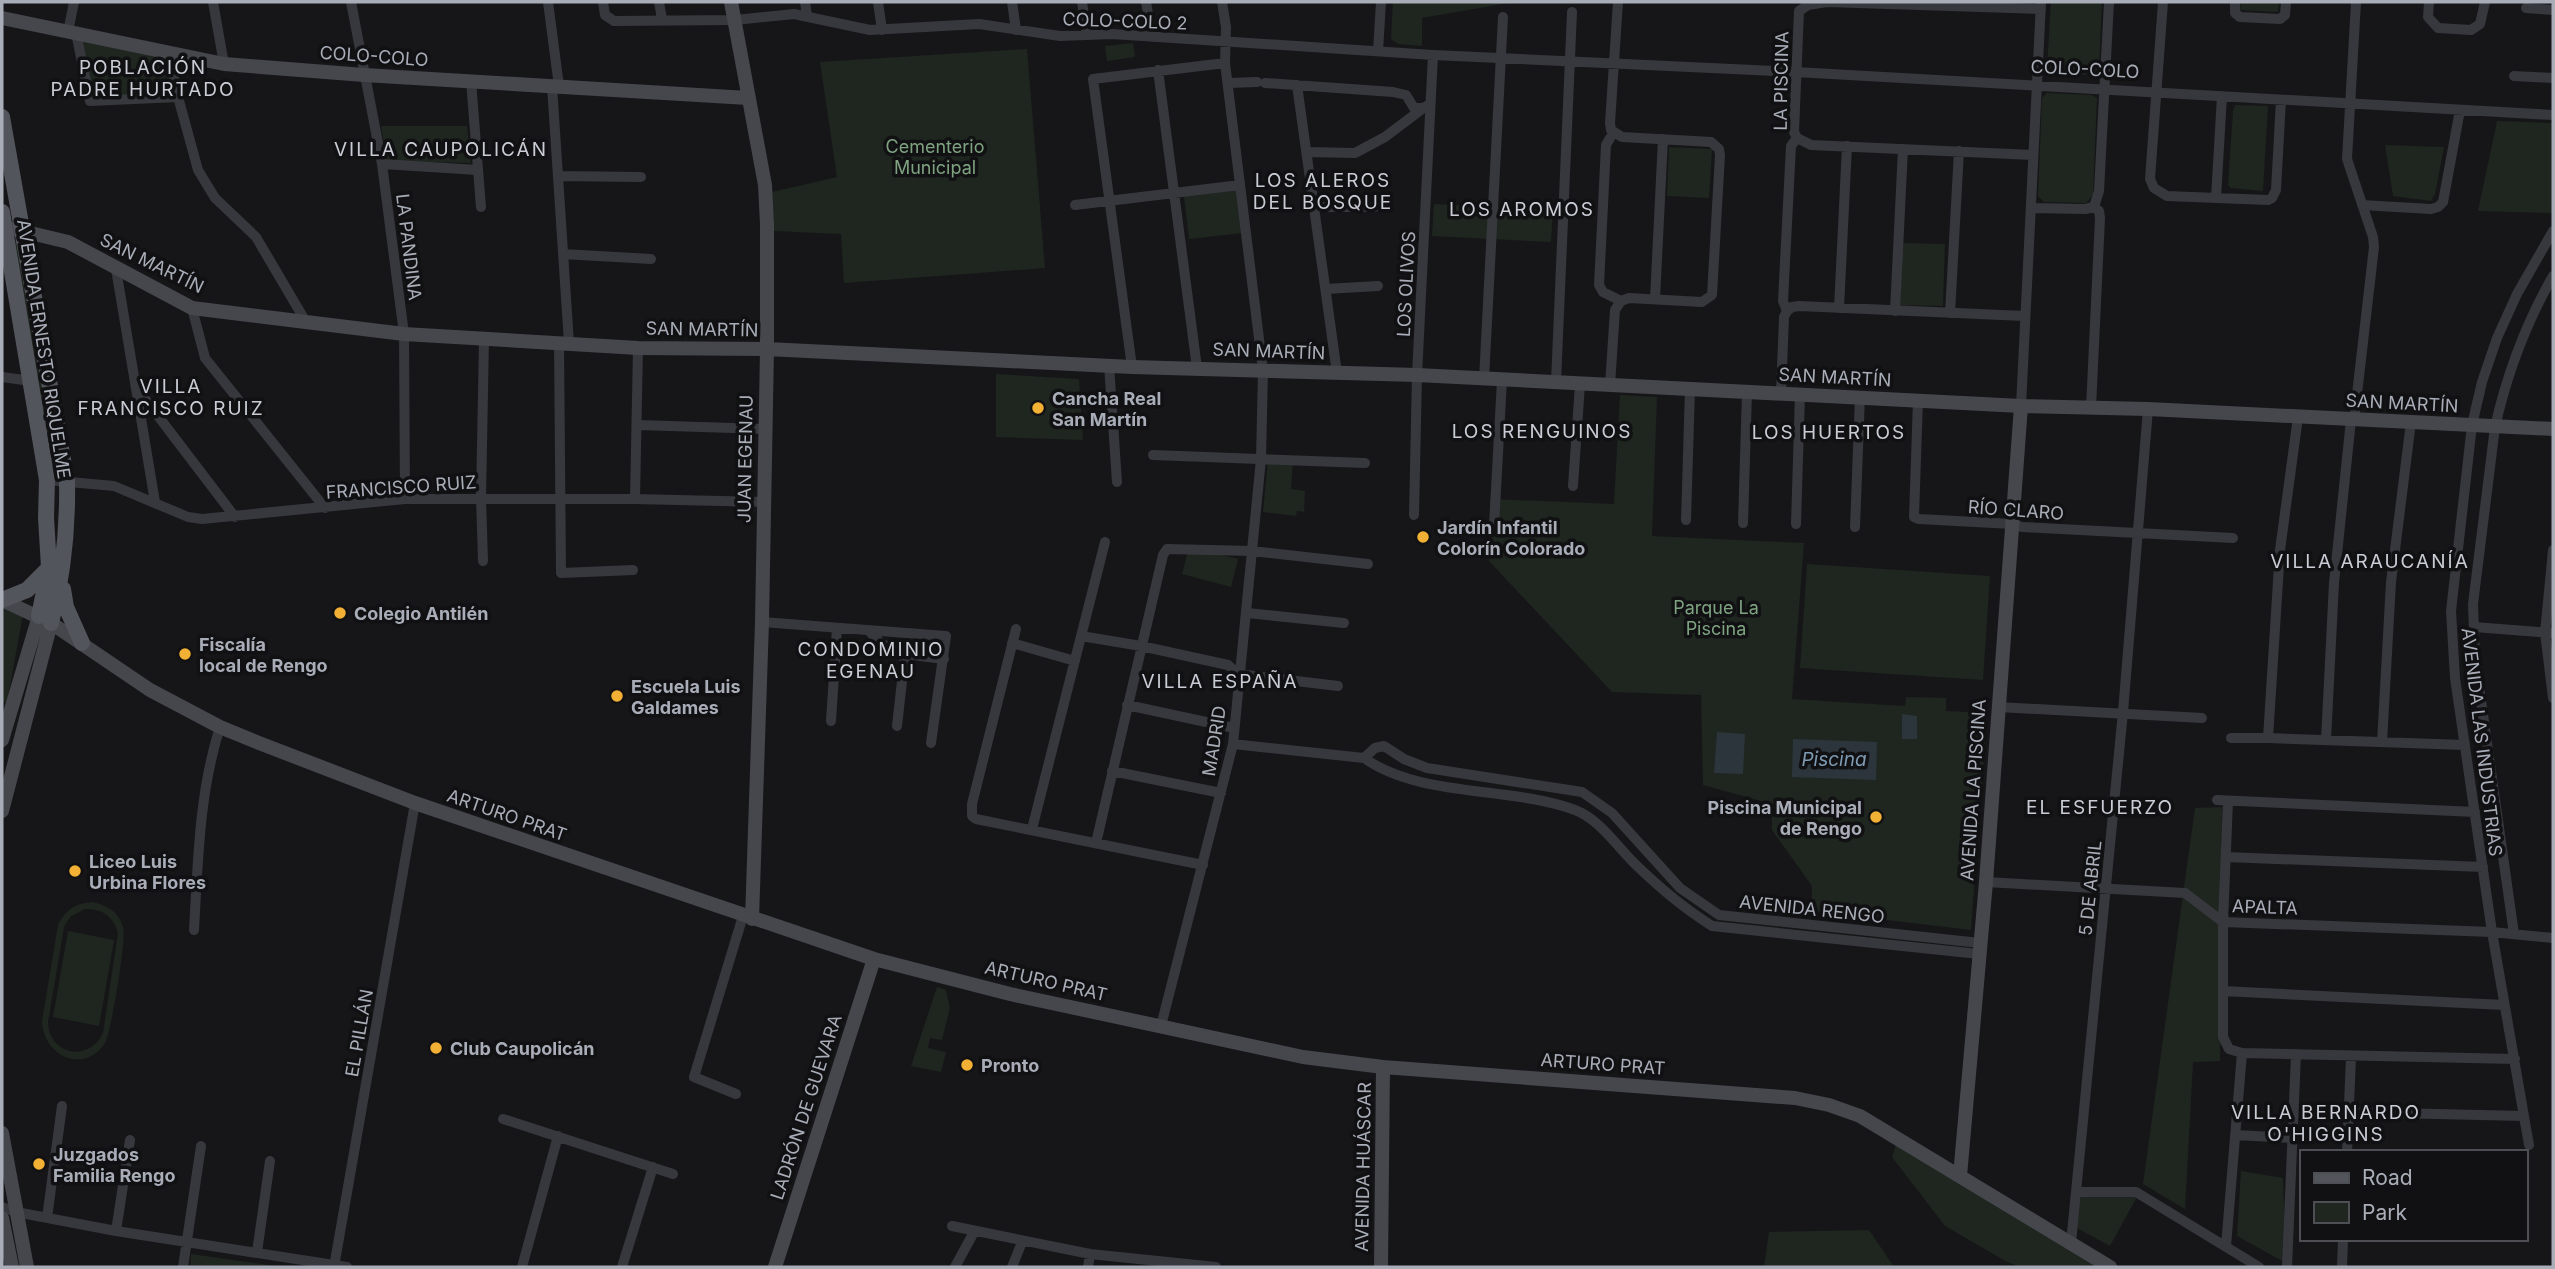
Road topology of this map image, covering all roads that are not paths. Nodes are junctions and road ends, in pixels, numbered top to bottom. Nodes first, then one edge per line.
1 (74, 2) edge
2 (214, 2) edge
3 (351, 2) edge
4 (548, 2) edge
5 (603, 2) edge
6 (659, 2) edge
7 (731, 2) edge
8 (805, 2) edge
9 (878, 2) edge
10 (1012, 2) edge
11 (1082, 2) edge
12 (1146, 2) edge
13 (1222, 2) edge
14 (1381, 2) edge
15 (1618, 2) edge
16 (1857, 2) edge
17 (2109, 2) edge
18 (2163, 2) edge
19 (2235, 2) edge
20 (2286, 2) edge
21 (2356, 2) edge
22 (2429, 2) edge
23 (2485, 2) edge
24 (1808, 3) edge
25 (1910, 3) edge
26 (1965, 4) edge
27 (2041, 5) edge
28 (2526, 9) dead end
29 (2553, 10) edge
30 (1572, 12) dead end
31 (807, 16) junction
32 (1503, 17) dead end
33 (2, 18) edge
34 (662, 19) junction
35 (735, 20) junction
36 (882, 30) junction
37 (1016, 30) junction
38 (72, 33) junction
39 (1087, 35) junction
40 (1152, 37) junction
41 (1224, 41) junction
42 (1378, 51) junction
43 (169, 54) junction
44 (1433, 55) junction
45 (1500, 58) junction
46 (1569, 61) junction
47 (1225, 63) junction
48 (1614, 63) junction
49 (224, 64) junction
50 (1158, 70) junction
51 (1796, 72) junction
52 (363, 75) junction
53 (2514, 76) dead end
54 (2553, 78) edge
55 (471, 81) junction
56 (1228, 83) junction
57 (1297, 85) junction
58 (2037, 85) junction
59 (555, 86) junction
60 (2104, 89) junction
61 (2156, 92) junction
62 (2222, 96) junction
63 (178, 97) junction
64 (748, 97) junction
65 (2281, 100) junction
66 (2349, 104) junction
67 (1426, 106) junction
68 (2460, 110) junction
69 (2553, 115) edge
70 (2, 117) edge
71 (1614, 133) junction
72 (1797, 138) junction
73 (1663, 139) junction
74 (1847, 146) junction
75 (1903, 149) junction
76 (1959, 151) junction
77 (1307, 152) junction
78 (2034, 155) junction
79 (382, 164) junction
80 (478, 170) junction
81 (558, 176) junction
82 (641, 177) dead end
83 (1240, 184) junction
84 (1176, 193) junction
85 (2216, 198) junction
86 (1110, 201) junction
87 (1075, 205) dead end
88 (2362, 205) junction
89 (481, 207) dead end
90 (1376, 207) dead end
91 (2094, 207) junction
92 (1315, 208) junction
93 (2031, 208) junction
94 (3, 222) edge
95 (23, 230) junction
96 (2553, 231) edge
97 (563, 254) junction
98 (651, 259) dead end
99 (116, 269) junction
100 (2553, 276) edge
101 (1378, 286) dead end
102 (1326, 289) junction
103 (1655, 299) junction
104 (1622, 301) junction
105 (192, 308) junction
106 (1839, 308) junction
107 (1787, 311) junction
108 (1895, 311) junction
109 (1950, 313) junction
110 (2024, 316) junction
111 (306, 322) junction
112 (404, 334) junction
113 (484, 340) junction
114 (564, 343) junction
115 (638, 348) junction
116 (767, 349) junction
117 (1109, 366) junction
118 (1132, 367) junction
119 (1197, 368) junction
120 (1263, 370) junction
121 (1337, 373) junction
122 (1417, 375) junction
123 (2, 377) edge
124 (1484, 379) junction
125 (1502, 380) junction
126 (31, 381) junction
127 (1556, 383) junction
128 (1580, 384) junction
129 (1610, 385) junction
130 (136, 388) junction
131 (1690, 388) junction
132 (1747, 392) junction
133 (1781, 393) junction
134 (1800, 394) junction
135 (1860, 396) junction
136 (1918, 400) junction
137 (2021, 406) junction
138 (2091, 408) junction
139 (2148, 409) junction
140 (2298, 417) junction
141 (2353, 420) junction
142 (2411, 422) junction
143 (638, 425) junction
144 (2472, 425) junction
145 (2495, 426) junction
146 (765, 429) junction
147 (2553, 429) edge
148 (1153, 454) dead end
149 (1261, 459) junction
150 (1365, 463) dead end
151 (47, 480) junction
152 (67, 482) junction
153 (1117, 482) dead end
154 (1573, 485) dead end
155 (481, 498) junction
156 (405, 499) junction
157 (560, 499) junction
158 (635, 499) junction
159 (155, 502) junction
160 (764, 502) junction
161 (325, 508) junction
162 (1414, 515) dead end
163 (234, 517) junction
164 (1686, 520) dead end
165 (1743, 523) dead end
166 (1796, 524) dead end
167 (2012, 524) junction
168 (1494, 526) dead end
169 (1855, 527) dead end
170 (2138, 533) junction
171 (2234, 538) dead end
172 (1105, 542) dead end
173 (2553, 550) edge
174 (1252, 551) junction
175 (483, 561) dead end
176 (1367, 564) dead end
177 (49, 567) junction
178 (633, 570) dead end
179 (62, 579) junction
180 (2, 600) edge
181 (1247, 613) junction
182 (45, 620) junction
183 (762, 622) junction
184 (1344, 623) dead end
185 (2474, 627) junction
186 (837, 628) junction
187 (1016, 629) dead end
188 (869, 631) junction
189 (2549, 633) edge
190 (1082, 636) junction
191 (82, 643) junction
192 (1013, 643) junction
193 (1141, 646) junction
194 (905, 654) junction
195 (944, 659) junction
196 (1075, 661) junction
197 (1238, 674) junction
198 (1338, 686) dead end
199 (2553, 698) edge
200 (1127, 705) junction
201 (1998, 707) junction
202 (2123, 712) junction
203 (2202, 718) dead end
204 (831, 721) dead end
205 (897, 726) dead end
206 (220, 727) junction
207 (1234, 728) junction
208 (2268, 737) junction
209 (2231, 738) dead end
210 (2, 740) edge
211 (2326, 740) junction
212 (2382, 742) junction
213 (931, 743) dead end
214 (1233, 744) junction
215 (2465, 745) junction
216 (1364, 758) junction
217 (1112, 771) junction
218 (1221, 793) junction
219 (415, 803) junction
220 (2, 811) edge
221 (2474, 812) junction
222 (1032, 829) junction
223 (1096, 843) junction
224 (2226, 857) junction
225 (1203, 865) junction
226 (2483, 867) junction
227 (1986, 882) junction
228 (2105, 889) junction
229 (748, 918) junction
230 (2223, 922) junction
231 (194, 930) dead end
232 (2492, 932) junction
233 (2514, 934) junction
234 (2553, 938) edge
235 (1980, 948) junction
236 (874, 959) junction
237 (2223, 991) junction
238 (2504, 1005) junction
239 (1161, 1026) junction
240 (2242, 1054) junction
241 (2296, 1054) junction
242 (2351, 1057) junction
243 (2515, 1059) junction
244 (1383, 1067) junction
245 (736, 1094) dead end
246 (62, 1106) dead end
247 (2349, 1112) junction
248 (2524, 1116) junction
249 (503, 1119) dead end
250 (2, 1133) edge
251 (2235, 1135) junction
252 (558, 1136) junction
253 (2291, 1138) junction
254 (130, 1140) dead end
255 (2529, 1145) dead end
256 (201, 1146) dead end
257 (2347, 1150) edge
258 (270, 1161) dead end
259 (653, 1167) junction
260 (673, 1174) dead end
261 (1960, 1177) junction
262 (2077, 1192) junction
263 (6, 1212) edge
264 (47, 1218) junction
265 (952, 1226) dead end
266 (116, 1231) junction
267 (974, 1232) junction
268 (2343, 1241) edge
269 (1022, 1242) junction
270 (187, 1243) junction
271 (2071, 1244) junction
272 (2226, 1247) junction
273 (257, 1252) junction
274 (1090, 1254) junction
275 (334, 1266) edge
276 (12, 1267) edge
277 (27, 1267) edge
278 (183, 1267) edge
279 (347, 1267) edge
280 (522, 1267) edge
281 (622, 1267) edge
282 (775, 1267) edge
283 (955, 1267) edge
284 (1012, 1267) edge
285 (1088, 1267) edge
286 (1216, 1267) edge
287 (1381, 1267) edge
288 (2110, 1267) edge
289 (2259, 1267) edge
290 (2287, 1267) edge
291 (2342, 1267) edge

1 - 38 street
2 - 49 street
3 - 52 street, LA PANDINA
4 - 59 street
5 - 34 street, COLO-COLO 2
6 - 34 street
7 - 35 main road, JUAN EGENAU
8 - 31 street
9 - 36 street
10 - 37 street
11 - 39 street
12 - 40 street
13 - 41 street, MADRID
14 - 42 street
15 - 48 street
16 - 24 street, LA PISCINA
16 - 25 street, LA PISCINA
17 - 60 street
18 - 61 street
19 - 20 street
21 - 66 street
22 - 23 street
24 - 51 street, LA PISCINA
25 - 26 street, LA PISCINA
26 - 27 street, LA PISCINA
27 - 58 street, LA PISCINA
28 - 29 street
30 - 46 street
31 - 35 street, COLO-COLO 2
31 - 36 street, COLO-COLO 2
32 - 45 street
33 - 38 main road, COLO-COLO
34 - 35 street, COLO-COLO 2
35 - 64 main road, JUAN EGENAU
36 - 37 street, COLO-COLO 2
37 - 39 street, COLO-COLO 2
38 - 43 main road, COLO-COLO
38 - 63 street
39 - 40 street, COLO-COLO 2
40 - 41 street, COLO-COLO 2
41 - 42 street, COLO-COLO 2
41 - 47 street, MADRID
42 - 44 street, COLO-COLO 2
43 - 49 main road, COLO-COLO
43 - 63 street
44 - 45 street, COLO-COLO
44 - 67 street, LOS OLIVOS
45 - 46 street, COLO-COLO
45 - 124 street
46 - 48 street, COLO-COLO
46 - 127 street
47 - 50 street
47 - 56 street, MADRID
48 - 51 street, COLO-COLO
48 - 71 street
49 - 52 main road, COLO-COLO
50 - 84 street
50 - 86 street
51 - 58 street, COLO-COLO
51 - 72 street, LA PISCINA
52 - 55 main road, COLO-COLO
52 - 79 street, LA PANDINA
53 - 54 street
55 - 59 main road, COLO-COLO
55 - 80 street
56 - 57 street
56 - 83 street, MADRID
57 - 67 street
57 - 77 street
58 - 60 street, COLO-COLO
58 - 78 street, LA PISCINA
59 - 64 main road, COLO-COLO
59 - 81 street
60 - 61 street, COLO-COLO
60 - 91 street
61 - 62 street, COLO-COLO
61 - 85 street
62 - 65 street, COLO-COLO
62 - 85 street
63 - 111 street
64 - 116 main road, JUAN EGENAU
65 - 66 street, COLO-COLO
65 - 85 street
66 - 68 street, COLO-COLO
66 - 88 street
67 - 77 street
67 - 122 street, LOS OLIVOS
68 - 69 street, COLO-COLO
68 - 88 street
70 - 95 main road, AVENIDA ERNESTO RIQUELME
71 - 73 street
71 - 104 street
72 - 74 street
72 - 107 street, LA PISCINA
73 - 103 street
73 - 103 street
74 - 75 street
74 - 106 street
75 - 76 street
75 - 108 street
76 - 78 street
76 - 109 street
77 - 92 street
78 - 93 street, LA PISCINA
79 - 80 street
79 - 112 street, LA PANDINA
80 - 89 street
81 - 82 street
81 - 97 street
83 - 84 street
83 - 120 street, MADRID
84 - 86 street
84 - 119 street
86 - 87 street
86 - 118 street
88 - 141 street
90 - 92 street
91 - 93 street
91 - 138 street
92 - 102 street
93 - 110 street, LA PISCINA
94 - 95 main road, SAN MARTÍN
94 - 126 main road, AVENIDA ERNESTO RIQUELME
95 - 99 main road, SAN MARTÍN
95 - 152 main road, AVENIDA ERNESTO RIQUELME
96 - 144 street, AVENIDA LAS INDUSTRIAS
97 - 98 street
97 - 114 street
99 - 105 main road, SAN MARTÍN
99 - 130 street
100 - 145 street, AVENIDA LAS INDUSTRIAS
101 - 102 street
102 - 121 street
103 - 104 street
104 - 129 street
105 - 111 main road, SAN MARTÍN
105 - 161 street
106 - 107 street
106 - 108 street
107 - 133 street, LA PISCINA
108 - 109 street
109 - 110 street
110 - 137 street, LA PISCINA
111 - 112 main road, SAN MARTÍN
112 - 113 main road, SAN MARTÍN
112 - 156 street, LA PANDINA
113 - 114 main road, SAN MARTÍN
113 - 155 street
114 - 115 main road, SAN MARTÍN
114 - 157 street
115 - 116 main road, SAN MARTÍN
115 - 143 street
116 - 117 main road, SAN MARTÍN
116 - 146 main road, JUAN EGENAU
117 - 118 main road, SAN MARTÍN
117 - 153 street
118 - 119 main road, SAN MARTÍN
119 - 120 main road, SAN MARTÍN
120 - 121 main road, SAN MARTÍN
120 - 149 street, MADRID
121 - 122 main road, SAN MARTÍN
122 - 124 main road, SAN MARTÍN
122 - 162 street, LOS OLIVOS
123 - 126 street
124 - 125 main road, SAN MARTÍN
125 - 127 main road, SAN MARTÍN
125 - 168 street
126 - 151 main road, AVENIDA ERNESTO RIQUELME
127 - 128 main road, SAN MARTÍN
128 - 129 main road, SAN MARTÍN
128 - 154 street
129 - 131 main road, SAN MARTÍN
130 - 159 street
130 - 163 street
131 - 132 main road, SAN MARTÍN
131 - 164 street
132 - 133 main road, SAN MARTÍN
132 - 165 street
133 - 134 main road, SAN MARTÍN
134 - 135 main road, SAN MARTÍN
134 - 166 street
135 - 136 main road, SAN MARTÍN
135 - 169 street
136 - 137 main road, SAN MARTÍN
136 - 167 street, RÍO CLARO
137 - 138 main road, SAN MARTÍN
137 - 167 main road, AVENIDA LA PISCINA
138 - 139 main road, SAN MARTÍN
139 - 140 main road, SAN MARTÍN
139 - 170 street, 5 DE ABRIL
140 - 141 main road, SAN MARTÍN
140 - 208 street
141 - 142 main road, SAN MARTÍN
141 - 211 street
142 - 144 main road, SAN MARTÍN
142 - 212 street
143 - 146 street
143 - 158 street
144 - 145 main road, SAN MARTÍN
144 - 215 street, AVENIDA LAS INDUSTRIAS
145 - 147 main road, SAN MARTÍN
145 - 185 street, AVENIDA LAS INDUSTRIAS
146 - 160 main road, JUAN EGENAU
148 - 149 street
149 - 150 street
149 - 174 street, MADRID
151 - 152 street, FRANCISCO RUIZ
151 - 177 main road, AVENIDA ERNESTO RIQUELME
152 - 159 street, FRANCISCO RUIZ
152 - 179 main road, AVENIDA ERNESTO RIQUELME
155 - 156 street, FRANCISCO RUIZ
155 - 157 street, FRANCISCO RUIZ
155 - 175 street
156 - 161 street, FRANCISCO RUIZ
157 - 158 street, FRANCISCO RUIZ
157 - 178 street
158 - 160 street, FRANCISCO RUIZ
159 - 163 street, FRANCISCO RUIZ
160 - 183 main road, JUAN EGENAU
161 - 163 street, FRANCISCO RUIZ
167 - 170 street, RÍO CLARO
167 - 201 main road, AVENIDA LA PISCINA
170 - 171 street, RÍO CLARO
170 - 202 street, 5 DE ABRIL
172 - 190 street
173 - 189 street
174 - 176 street
174 - 181 street, MADRID
174 - 193 street
177 - 180 main road
177 - 182 main road, AVENIDA ERNESTO RIQUELME
179 - 182 main road, AVENIDA ERNESTO RIQUELME
179 - 191 main road
180 - 182 main road, ARTURO PRAT
181 - 184 street
181 - 197 street, MADRID
182 - 191 main road, ARTURO PRAT
182 - 210 main road
182 - 220 main road
183 - 186 street
183 - 229 main road, JUAN EGENAU
185 - 189 street
185 - 233 street, AVENIDA LAS INDUSTRIAS
186 - 188 street
186 - 204 street
187 - 192 street
188 - 194 street
188 - 195 street
189 - 199 street
190 - 193 street
190 - 196 street
191 - 206 main road, ARTURO PRAT
192 - 196 street
192 - 222 street
193 - 197 street
193 - 200 street
194 - 195 street
194 - 205 street
195 - 213 street
196 - 222 street
197 - 198 street
197 - 207 street, MADRID
200 - 207 street
200 - 217 street
201 - 202 street
201 - 227 main road, AVENIDA LA PISCINA
202 - 203 street
202 - 228 street, 5 DE ABRIL
206 - 219 main road, ARTURO PRAT
206 - 231 street
207 - 214 street, MADRID
208 - 209 street
208 - 211 street
211 - 212 street
212 - 215 street
214 - 216 street, AVENIDA RENGO
214 - 218 street, MADRID
215 - 221 street, AVENIDA LAS INDUSTRIAS
216 - 235 street, AVENIDA RENGO
216 - 235 street, AVENIDA RENGO
217 - 218 street
217 - 223 street
218 - 225 street, MADRID
219 - 229 main road, ARTURO PRAT
219 - 275 street, EL PILLÁN
221 - 224 street
221 - 226 street, AVENIDA LAS INDUSTRIAS
222 - 223 street
223 - 225 street
224 - 226 street
224 - 230 street
225 - 239 street, MADRID
226 - 232 street, AVENIDA LAS INDUSTRIAS
227 - 228 street, APALTA
227 - 235 main road, AVENIDA LA PISCINA
228 - 230 street, APALTA
228 - 262 street, 5 DE ABRIL
229 - 236 main road, ARTURO PRAT
229 - 245 street
230 - 232 street, APALTA
230 - 237 street
232 - 233 street, APALTA
232 - 238 street, AVENIDA LAS INDUSTRIAS
233 - 234 street, APALTA
235 - 261 main road, AVENIDA LA PISCINA
236 - 239 main road, ARTURO PRAT
236 - 282 main road, LADRÓN DE GUEVARA
237 - 238 street
237 - 240 street
238 - 243 street, AVENIDA LAS INDUSTRIAS
239 - 244 main road, ARTURO PRAT
240 - 241 street
240 - 251 street
241 - 242 street
241 - 253 street
242 - 243 street
242 - 247 street
243 - 248 street, AVENIDA LAS INDUSTRIAS
244 - 261 main road, ARTURO PRAT
244 - 287 main road, AVENIDA HUÁSCAR
246 - 264 street
247 - 248 street
247 - 257 street
248 - 255 street, AVENIDA LAS INDUSTRIAS
249 - 252 street
250 - 263 main road
251 - 253 street
251 - 272 street
252 - 259 street
252 - 280 street
253 - 290 street
254 - 266 street
256 - 270 street
258 - 273 street
259 - 260 street
259 - 281 street
261 - 271 main road, ARTURO PRAT
262 - 271 street, 5 DE ABRIL
262 - 272 street
263 - 264 street
263 - 276 main road
263 - 277 main road
264 - 266 street
265 - 267 street
266 - 270 street
267 - 269 street
267 - 283 street
268 - 291 street
269 - 274 street
269 - 284 street
270 - 273 street
270 - 278 street
271 - 288 main road, ARTURO PRAT
272 - 289 street
273 - 275 street
274 - 285 street
274 - 286 street
275 - 279 street

